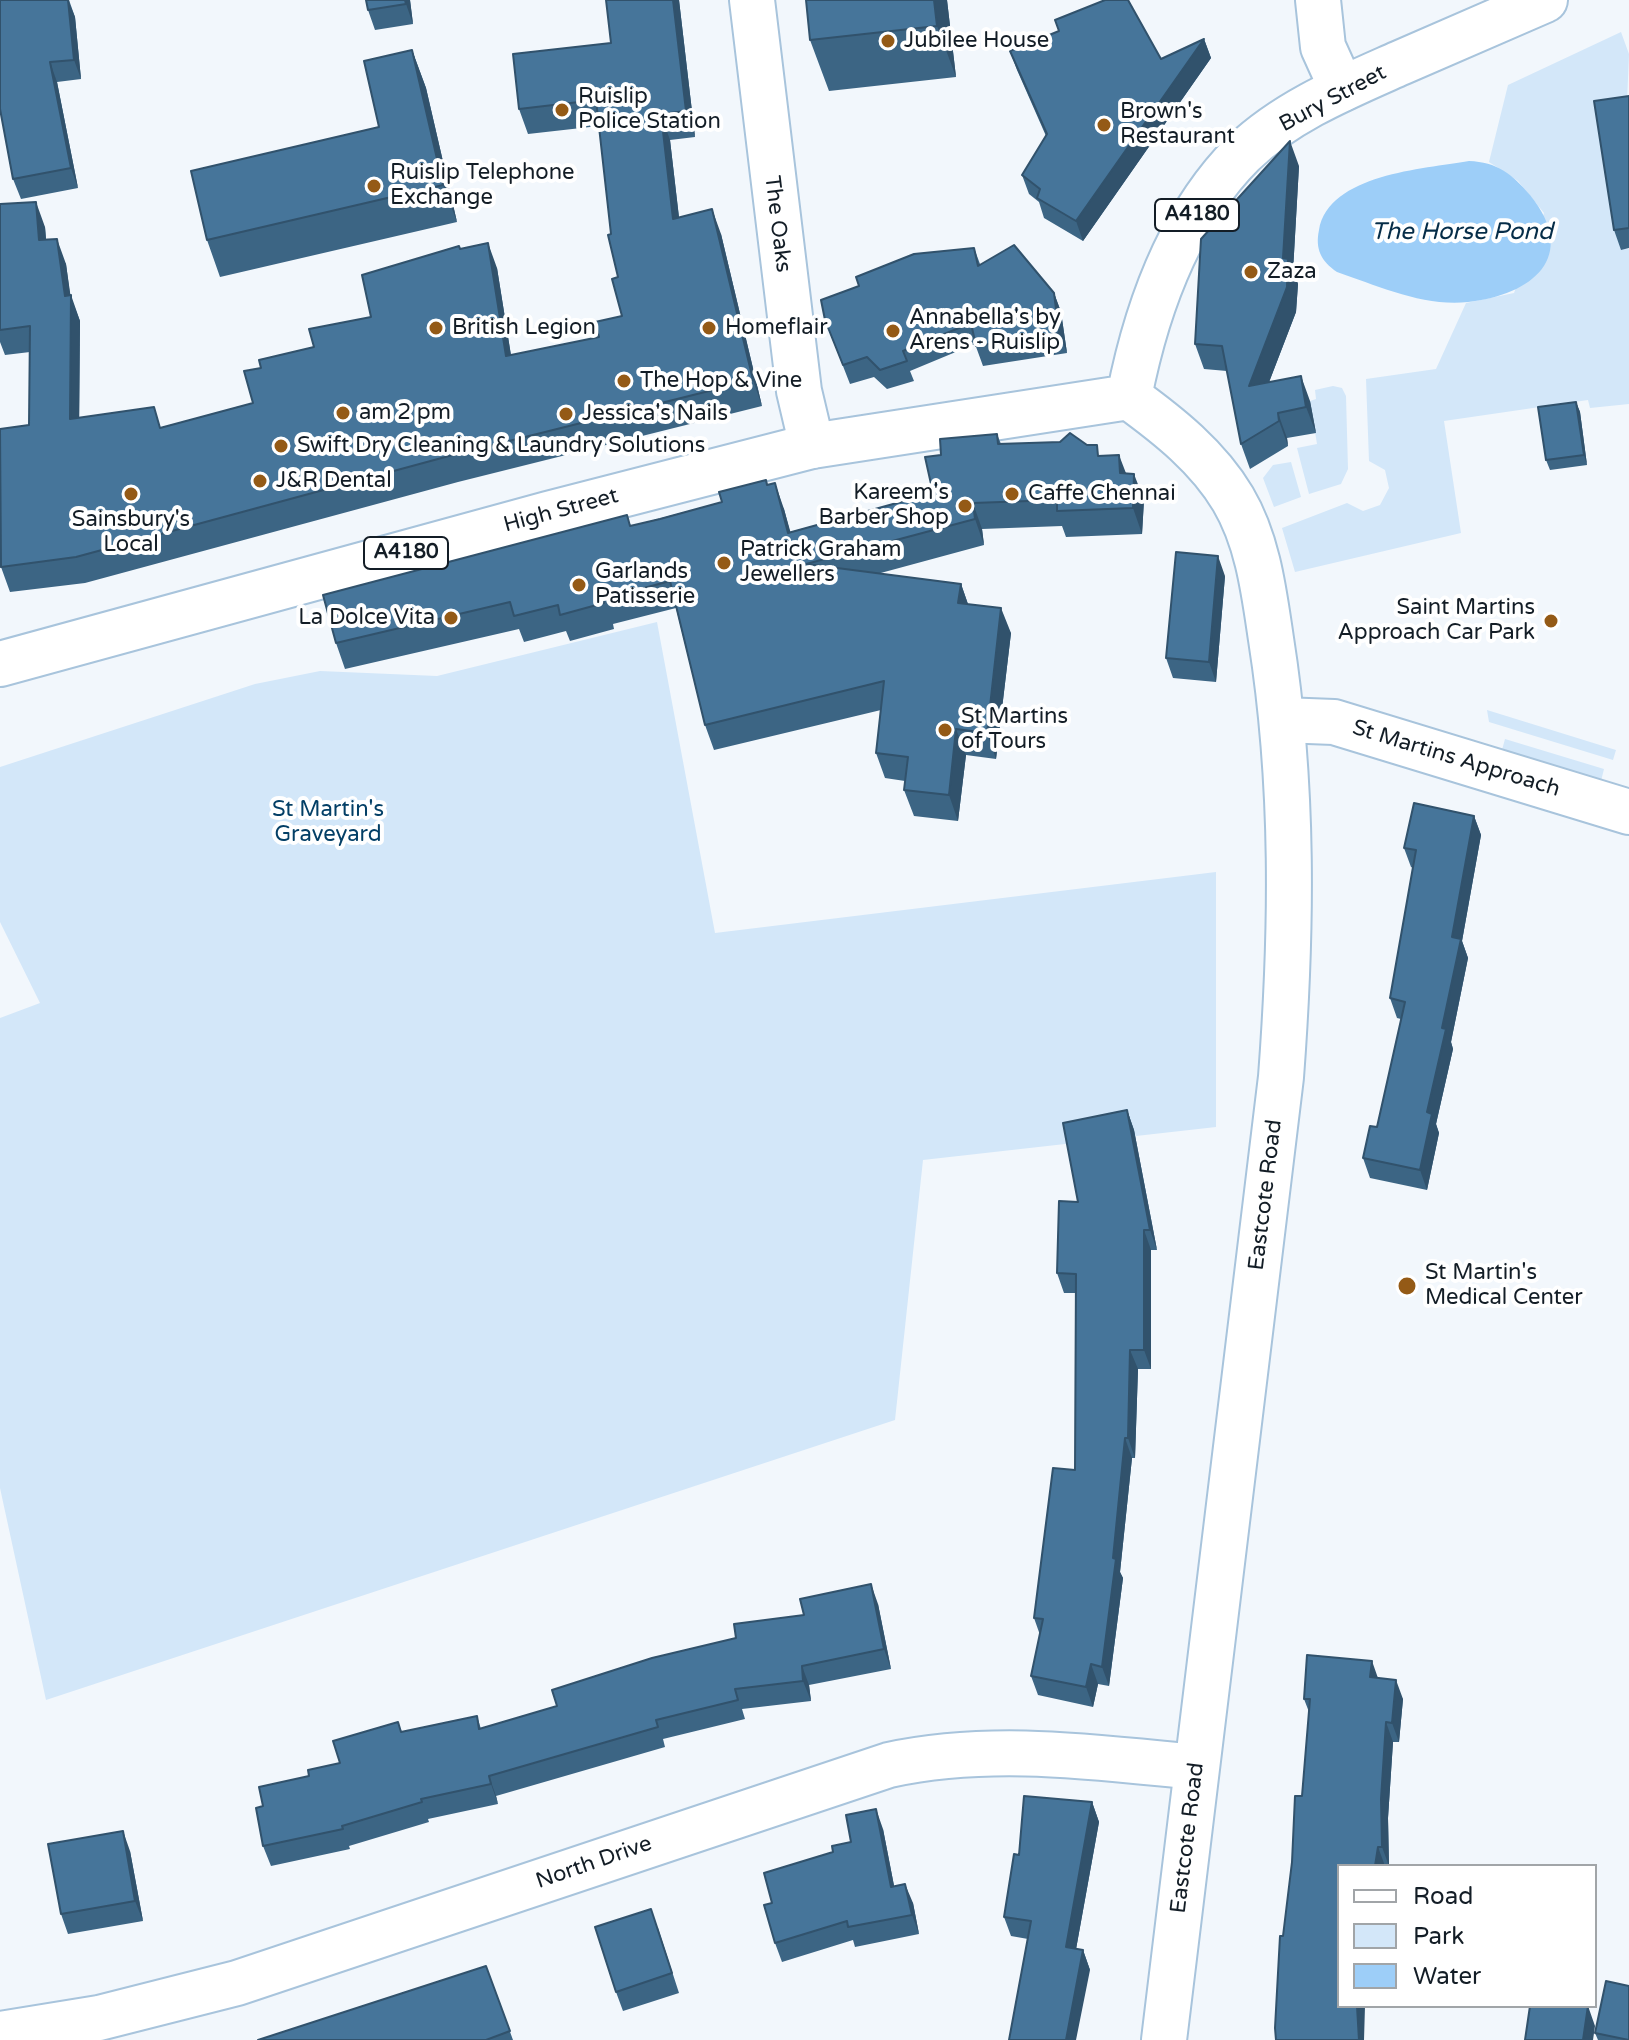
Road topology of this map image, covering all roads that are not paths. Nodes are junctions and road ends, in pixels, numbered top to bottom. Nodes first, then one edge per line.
1 (752, 0) edge
2 (1318, 0) edge
3 (1545, 0) edge
4 (1342, 89) junction
5 (1129, 397) junction
6 (812, 446) junction
7 (0, 664) edge
8 (1282, 720) junction
9 (1629, 812) edge
10 (1196, 1767) junction
11 (0, 2034) edge
12 (1164, 2040) edge

1 - 6 main road, The Oaks
2 - 4 main road
3 - 4 main road, Bury Street / A4180
4 - 5 main road, Bury Street / A4180
5 - 6 main road, High Street / A4180
5 - 8 main road, Eastcote Road
6 - 7 main road, High Street / A4180
8 - 9 main road, St Martins Approach
8 - 10 main road, Eastcote Road
10 - 11 main road, North Drive
10 - 12 main road, Eastcote Road

